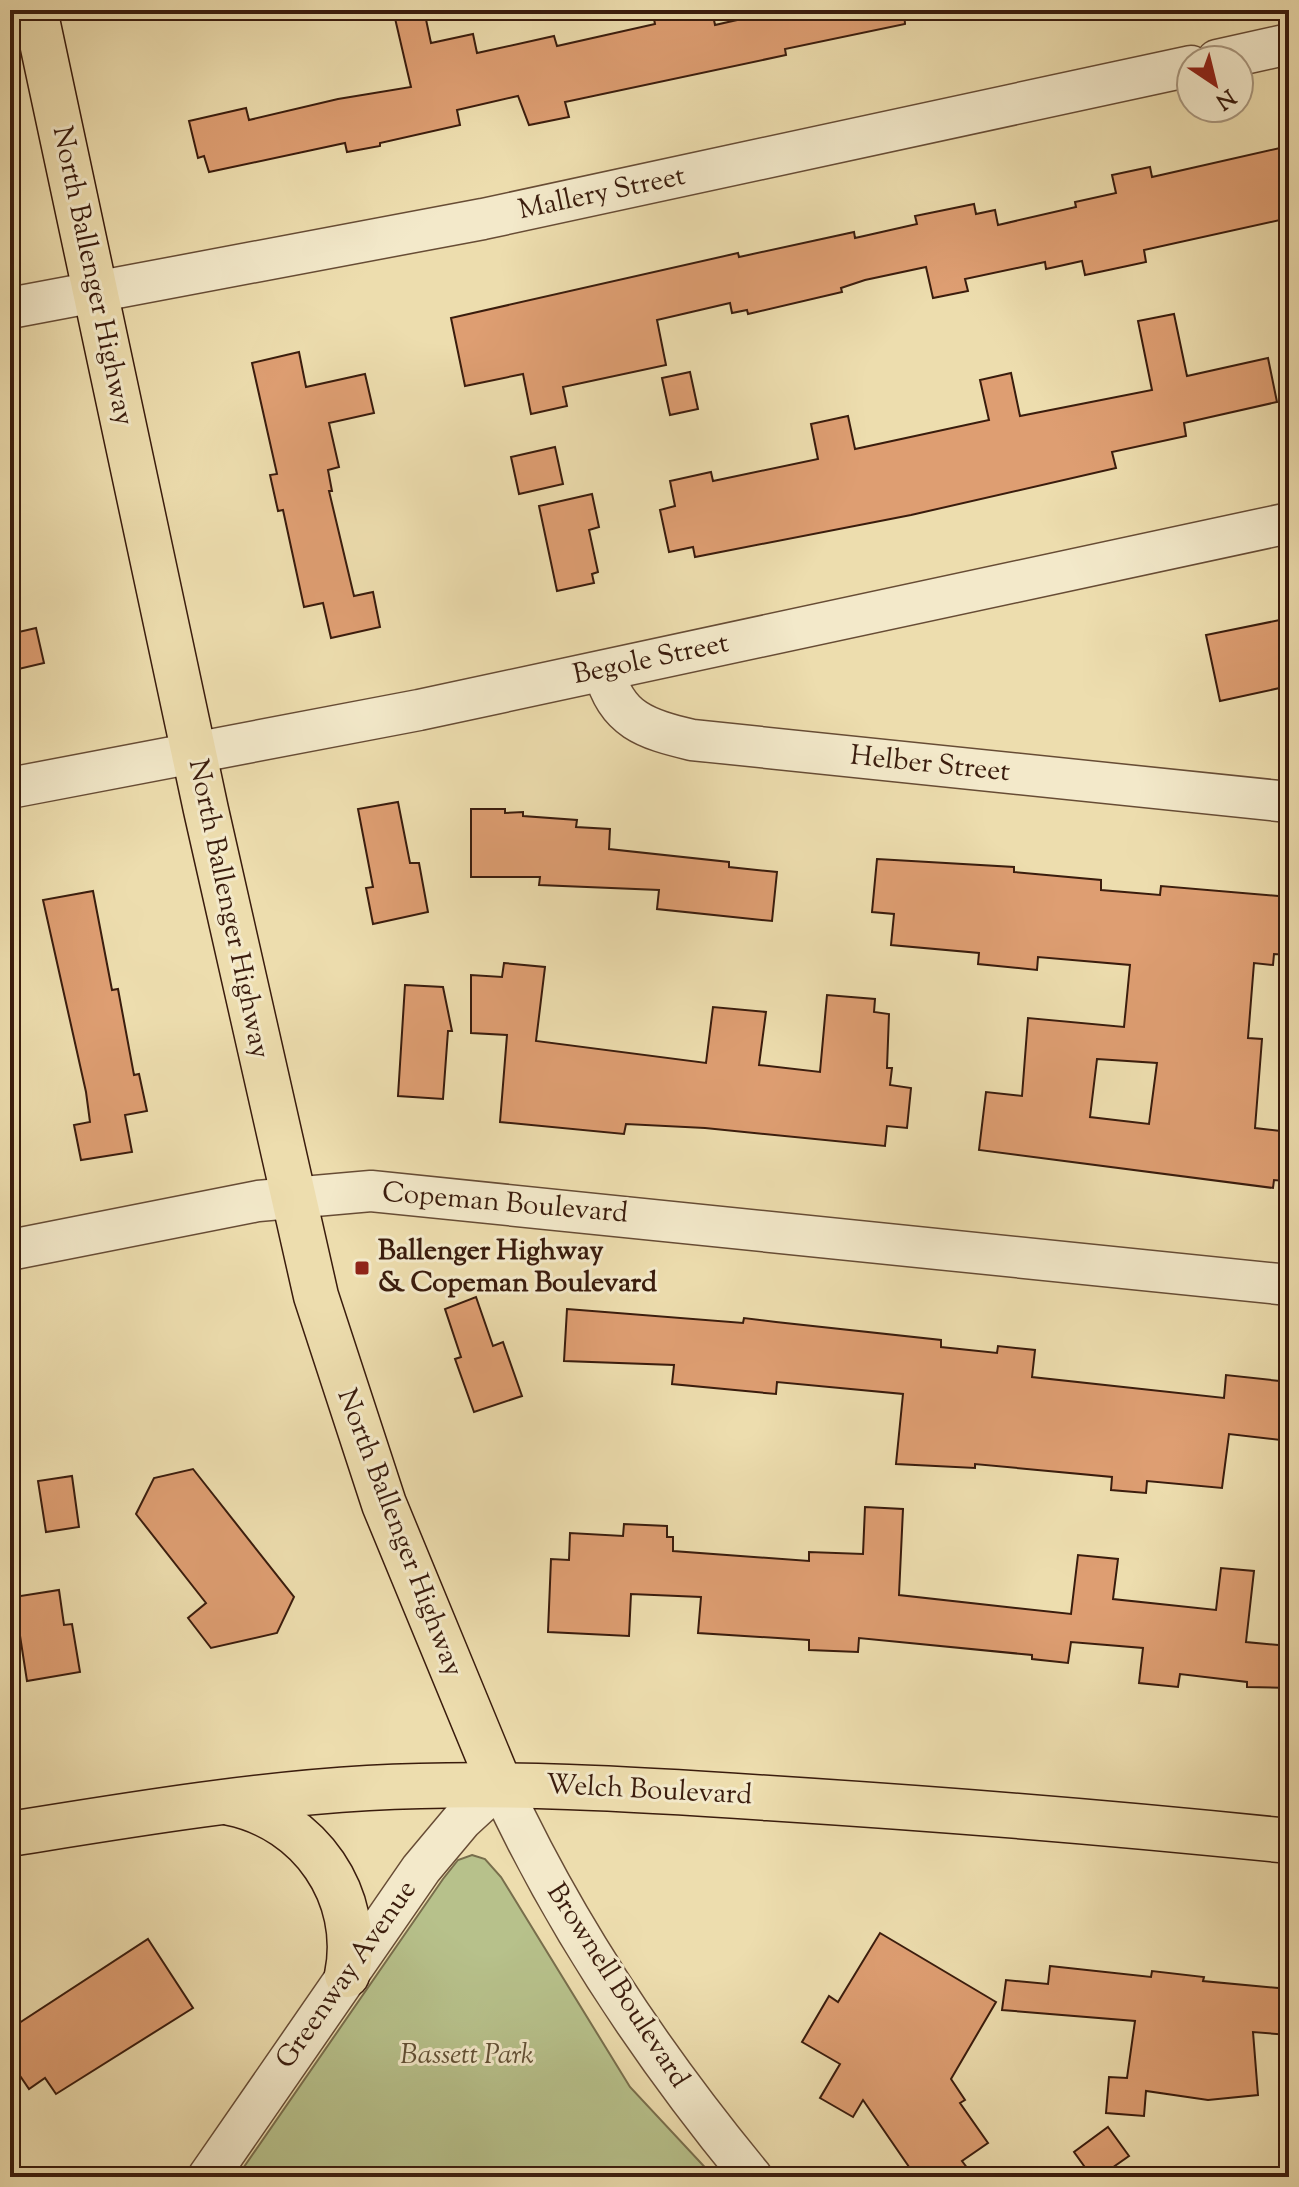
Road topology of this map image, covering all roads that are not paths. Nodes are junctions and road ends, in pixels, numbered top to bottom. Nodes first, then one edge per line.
1 (35, 10) edge
2 (1289, 44) edge
3 (1255, 52) edge
4 (1175, 69) edge
5 (96, 293) junction
6 (10, 308) edge
7 (1289, 523) edge
8 (604, 671) junction
9 (194, 752) junction
10 (10, 788) edge
11 (1289, 802) edge
12 (292, 1196) junction
13 (10, 1250) edge
14 (1289, 1285) edge
15 (500, 1785) junction
16 (224, 1802) junction
17 (10, 1834) edge
18 (1289, 1841) edge
19 (347, 1975) junction
20 (208, 2177) edge
21 (752, 2177) edge

1 - 5 main road, North Ballenger Highway
2 - 3 street
4 - 5 street, Mallery Street
5 - 6 street, Mallery Street
5 - 9 main road, North Ballenger Highway
7 - 8 street, Begole Street
8 - 9 street, Begole Street
8 - 11 street, Helber Street
9 - 10 street, Begole Street
9 - 12 main road, North Ballenger Highway
12 - 13 street, Copeman Boulevard
12 - 14 street, Copeman Boulevard
12 - 15 main road, North Ballenger Highway
15 - 16 main road, Welch Boulevard
15 - 18 main road, Welch Boulevard
15 - 19 street, Greenway Avenue
15 - 21 street, Brownell Boulevard
16 - 17 main road, Welch Boulevard
16 - 19 main road
19 - 20 street, Greenway Avenue

